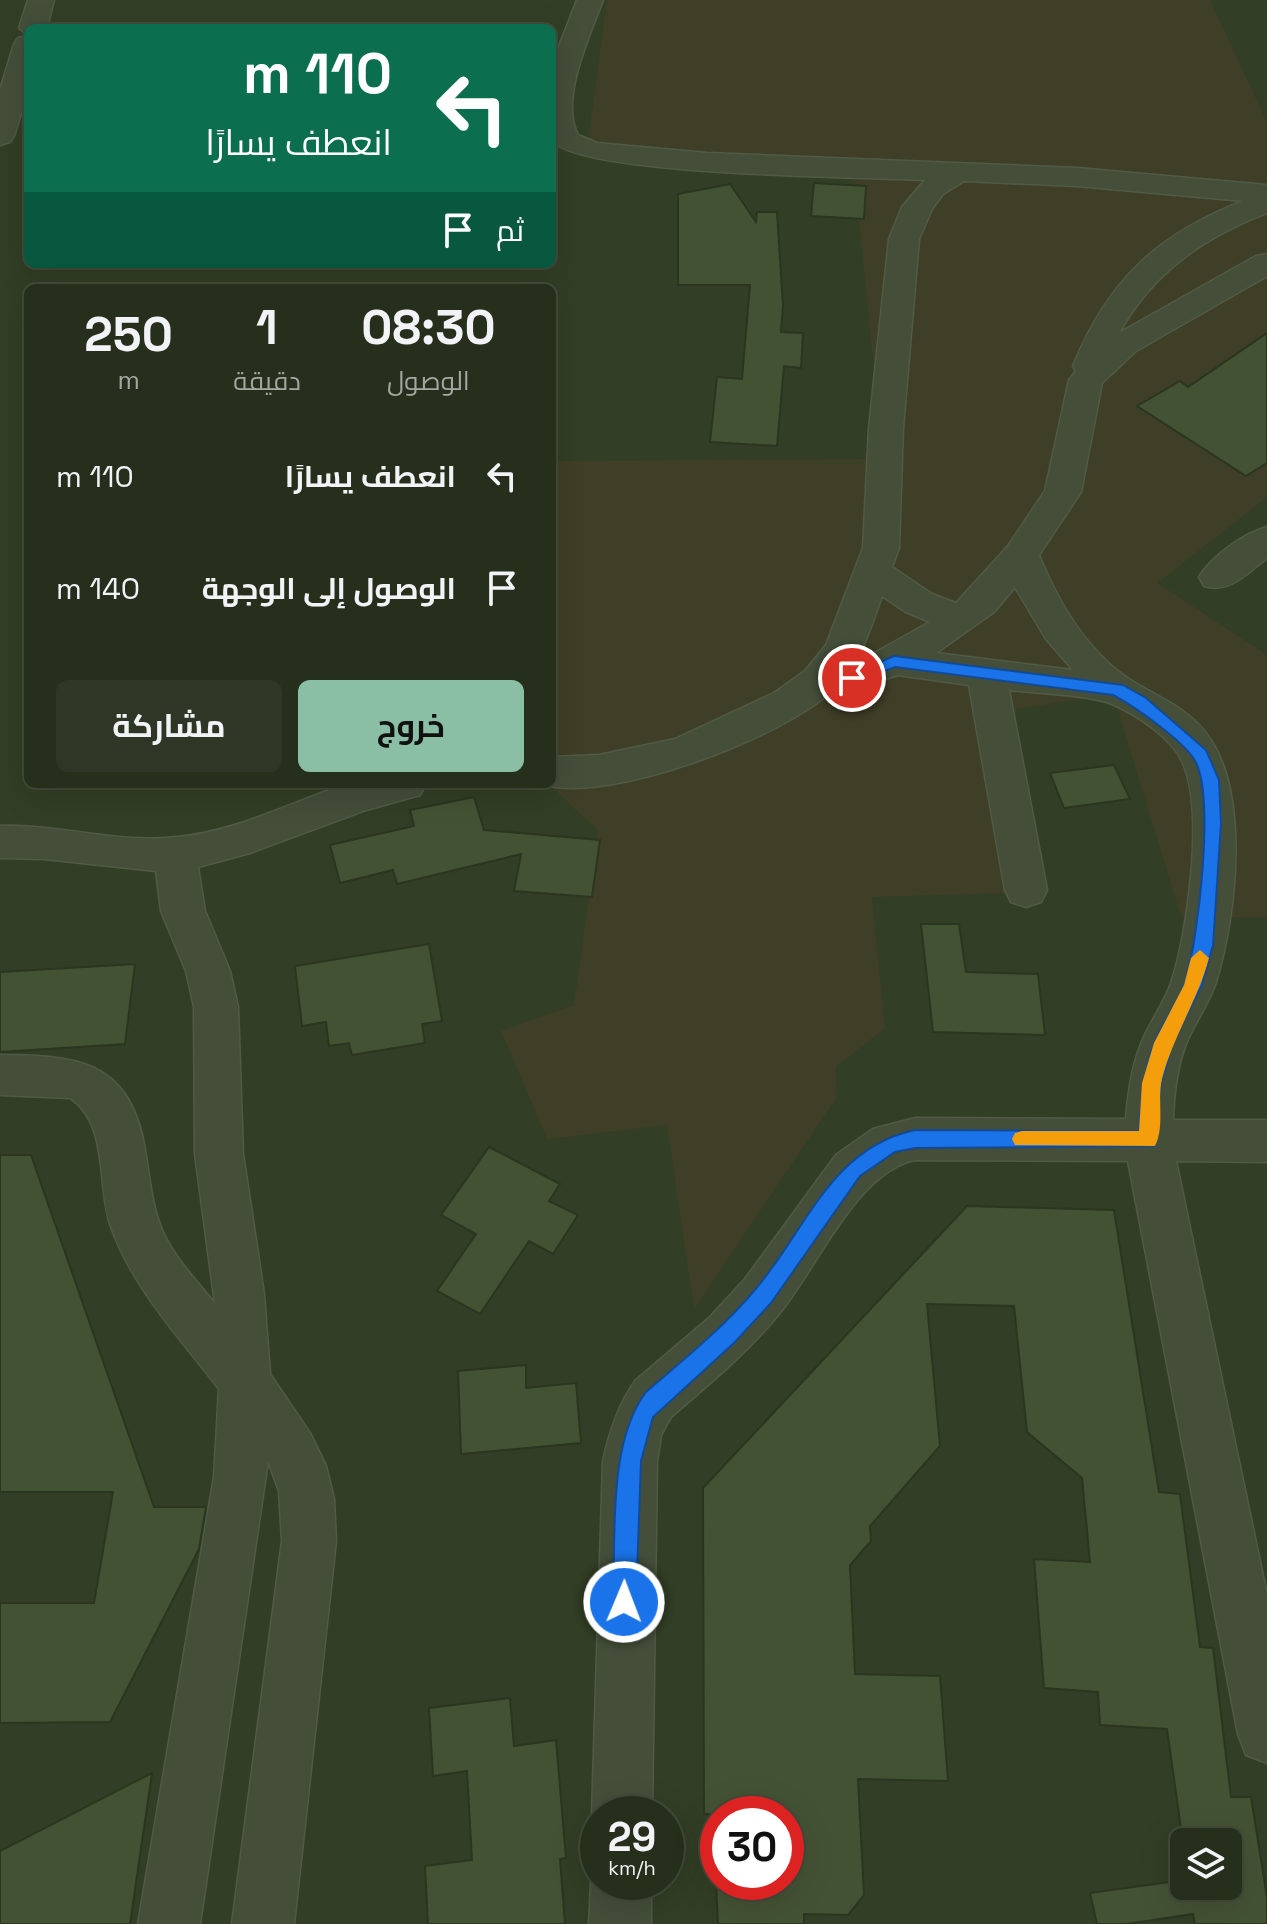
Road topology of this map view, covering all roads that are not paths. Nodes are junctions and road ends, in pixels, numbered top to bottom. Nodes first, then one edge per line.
1 (41, 0) edge
2 (590, 0) edge
3 (34, 24) edge
4 (24, 57) edge
5 (0, 136) edge
6 (959, 172) junction
7 (1267, 194) edge
8 (1267, 202) edge
9 (1267, 263) edge
10 (1086, 380) junction
11 (1267, 539) edge
12 (1021, 555) junction
13 (873, 572) junction
14 (1217, 577) dead end
15 (960, 619) junction
16 (894, 661) junction
17 (987, 674) junction
18 (1117, 690) junction
19 (788, 703) junction
20 (556, 772) edge
21 (383, 788) edge
22 (0, 842) edge
23 (175, 855) junction
24 (1026, 890) dead end
25 (0, 1075) edge
26 (1148, 1140) junction
27 (1267, 1141) edge
28 (245, 1379) junction
29 (1267, 1734) edge
30 (622, 1796) edge
31 (621, 1900) edge
32 (169, 1924) edge
33 (263, 1924) edge
34 (620, 1924) edge

1 - 3 street
2 - 6 street
4 - 5 street
6 - 7 street
6 - 13 street
8 - 10 street
9 - 10 street
10 - 12 street
11 - 14 street
12 - 15 street
12 - 18 street
13 - 15 street
13 - 19 street
15 - 16 street
16 - 17 street
16 - 19 street
17 - 18 street
17 - 24 street
18 - 26 street
19 - 20 street
21 - 23 street
22 - 23 street
23 - 28 street
25 - 28 street
26 - 27 street
26 - 29 street
26 - 30 street
28 - 32 street
28 - 33 street
31 - 34 street

